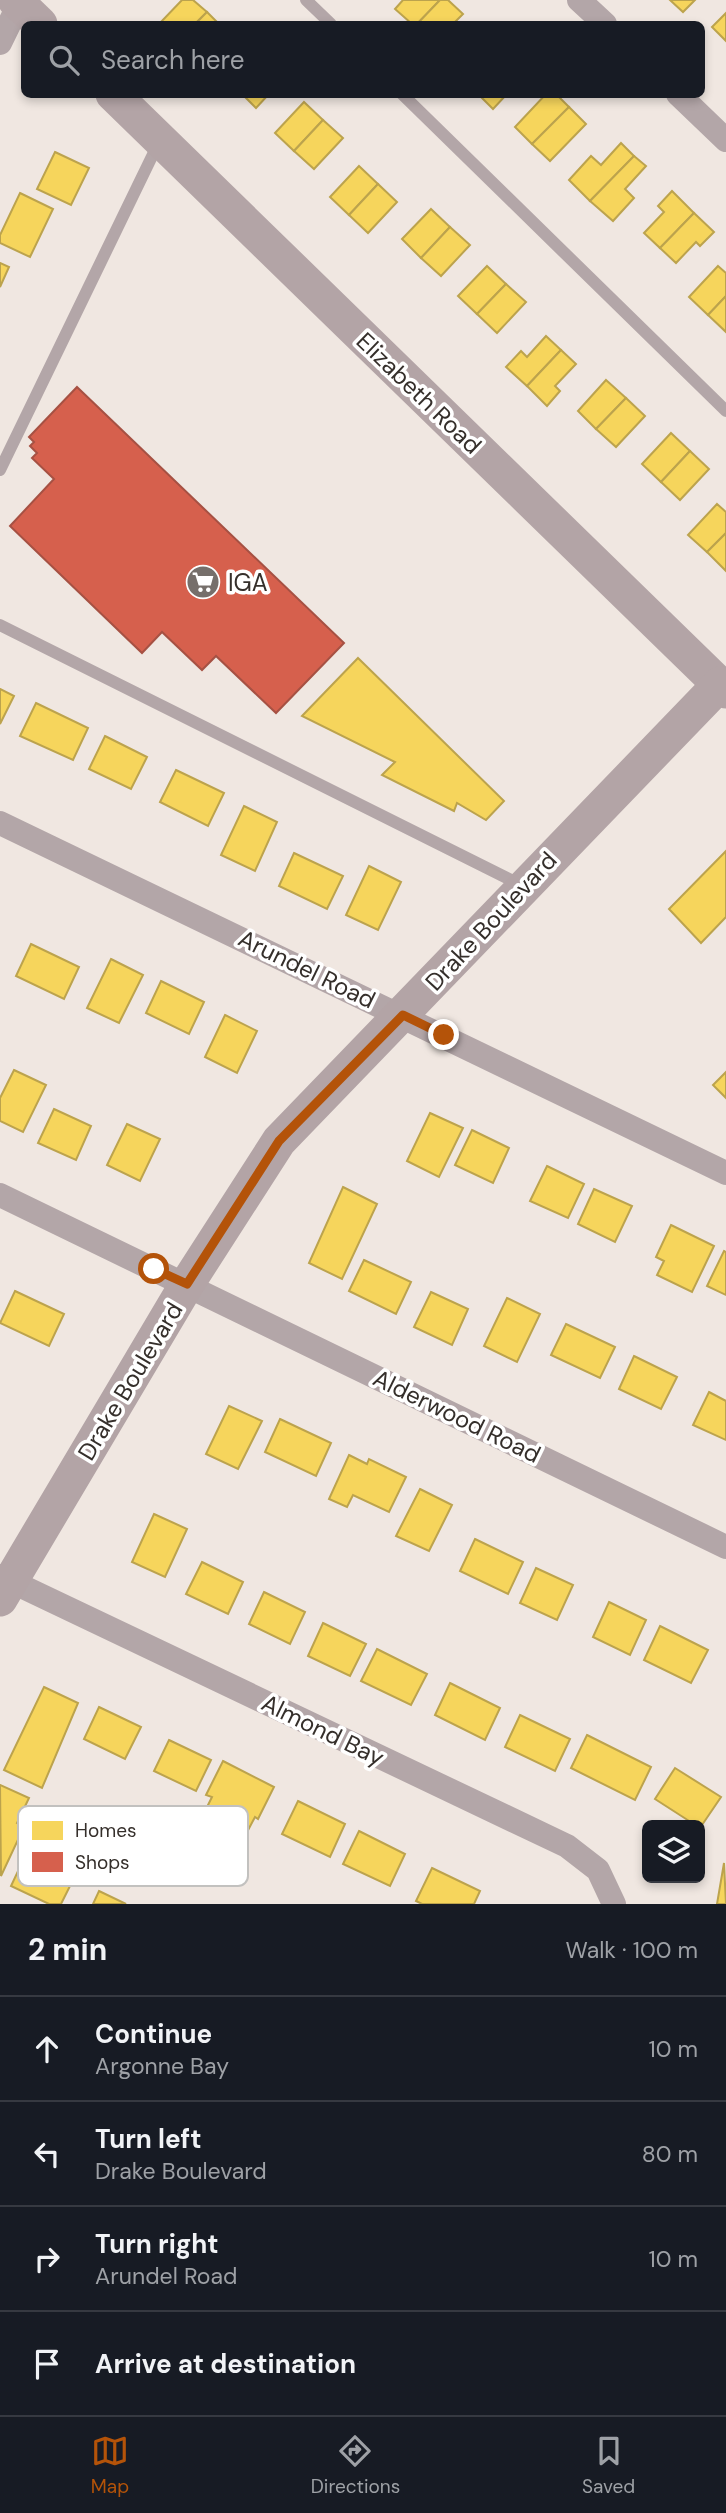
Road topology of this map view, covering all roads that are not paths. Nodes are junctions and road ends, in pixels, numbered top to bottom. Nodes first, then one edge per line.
1 (306, 0) edge
2 (579, 0) edge
3 (25, 9) edge
4 (328, 21) edge
5 (602, 21) edge
6 (0, 43) edge
7 (117, 98) edge
8 (406, 98) edge
9 (682, 98) edge
10 (160, 140) junction
11 (726, 141) edge
12 (726, 411) edge
13 (0, 470) edge
14 (0, 625) edge
15 (724, 684) edge
16 (0, 822) edge
17 (524, 887) junction
18 (403, 1015) junction
19 (726, 1173) edge
20 (0, 1195) edge
21 (187, 1284) junction
22 (726, 1547) edge
23 (4, 1586) edge
24 (614, 1904) edge

1 - 4 lane
2 - 5 street
3 - 6 street
7 - 10 street, Elizabeth Road
8 - 12 lane
9 - 11 street
10 - 13 lane
10 - 15 street, Elizabeth Road
14 - 17 lane
15 - 17 street, Drake Boulevard
16 - 18 street, Arundel Road
17 - 18 street, Drake Boulevard
18 - 19 street, Arundel Road
18 - 21 street, Drake Boulevard
20 - 21 street, Alderwood Road
21 - 22 street, Alderwood Road
21 - 23 street, Drake Boulevard
23 - 24 street, Almond Bay

